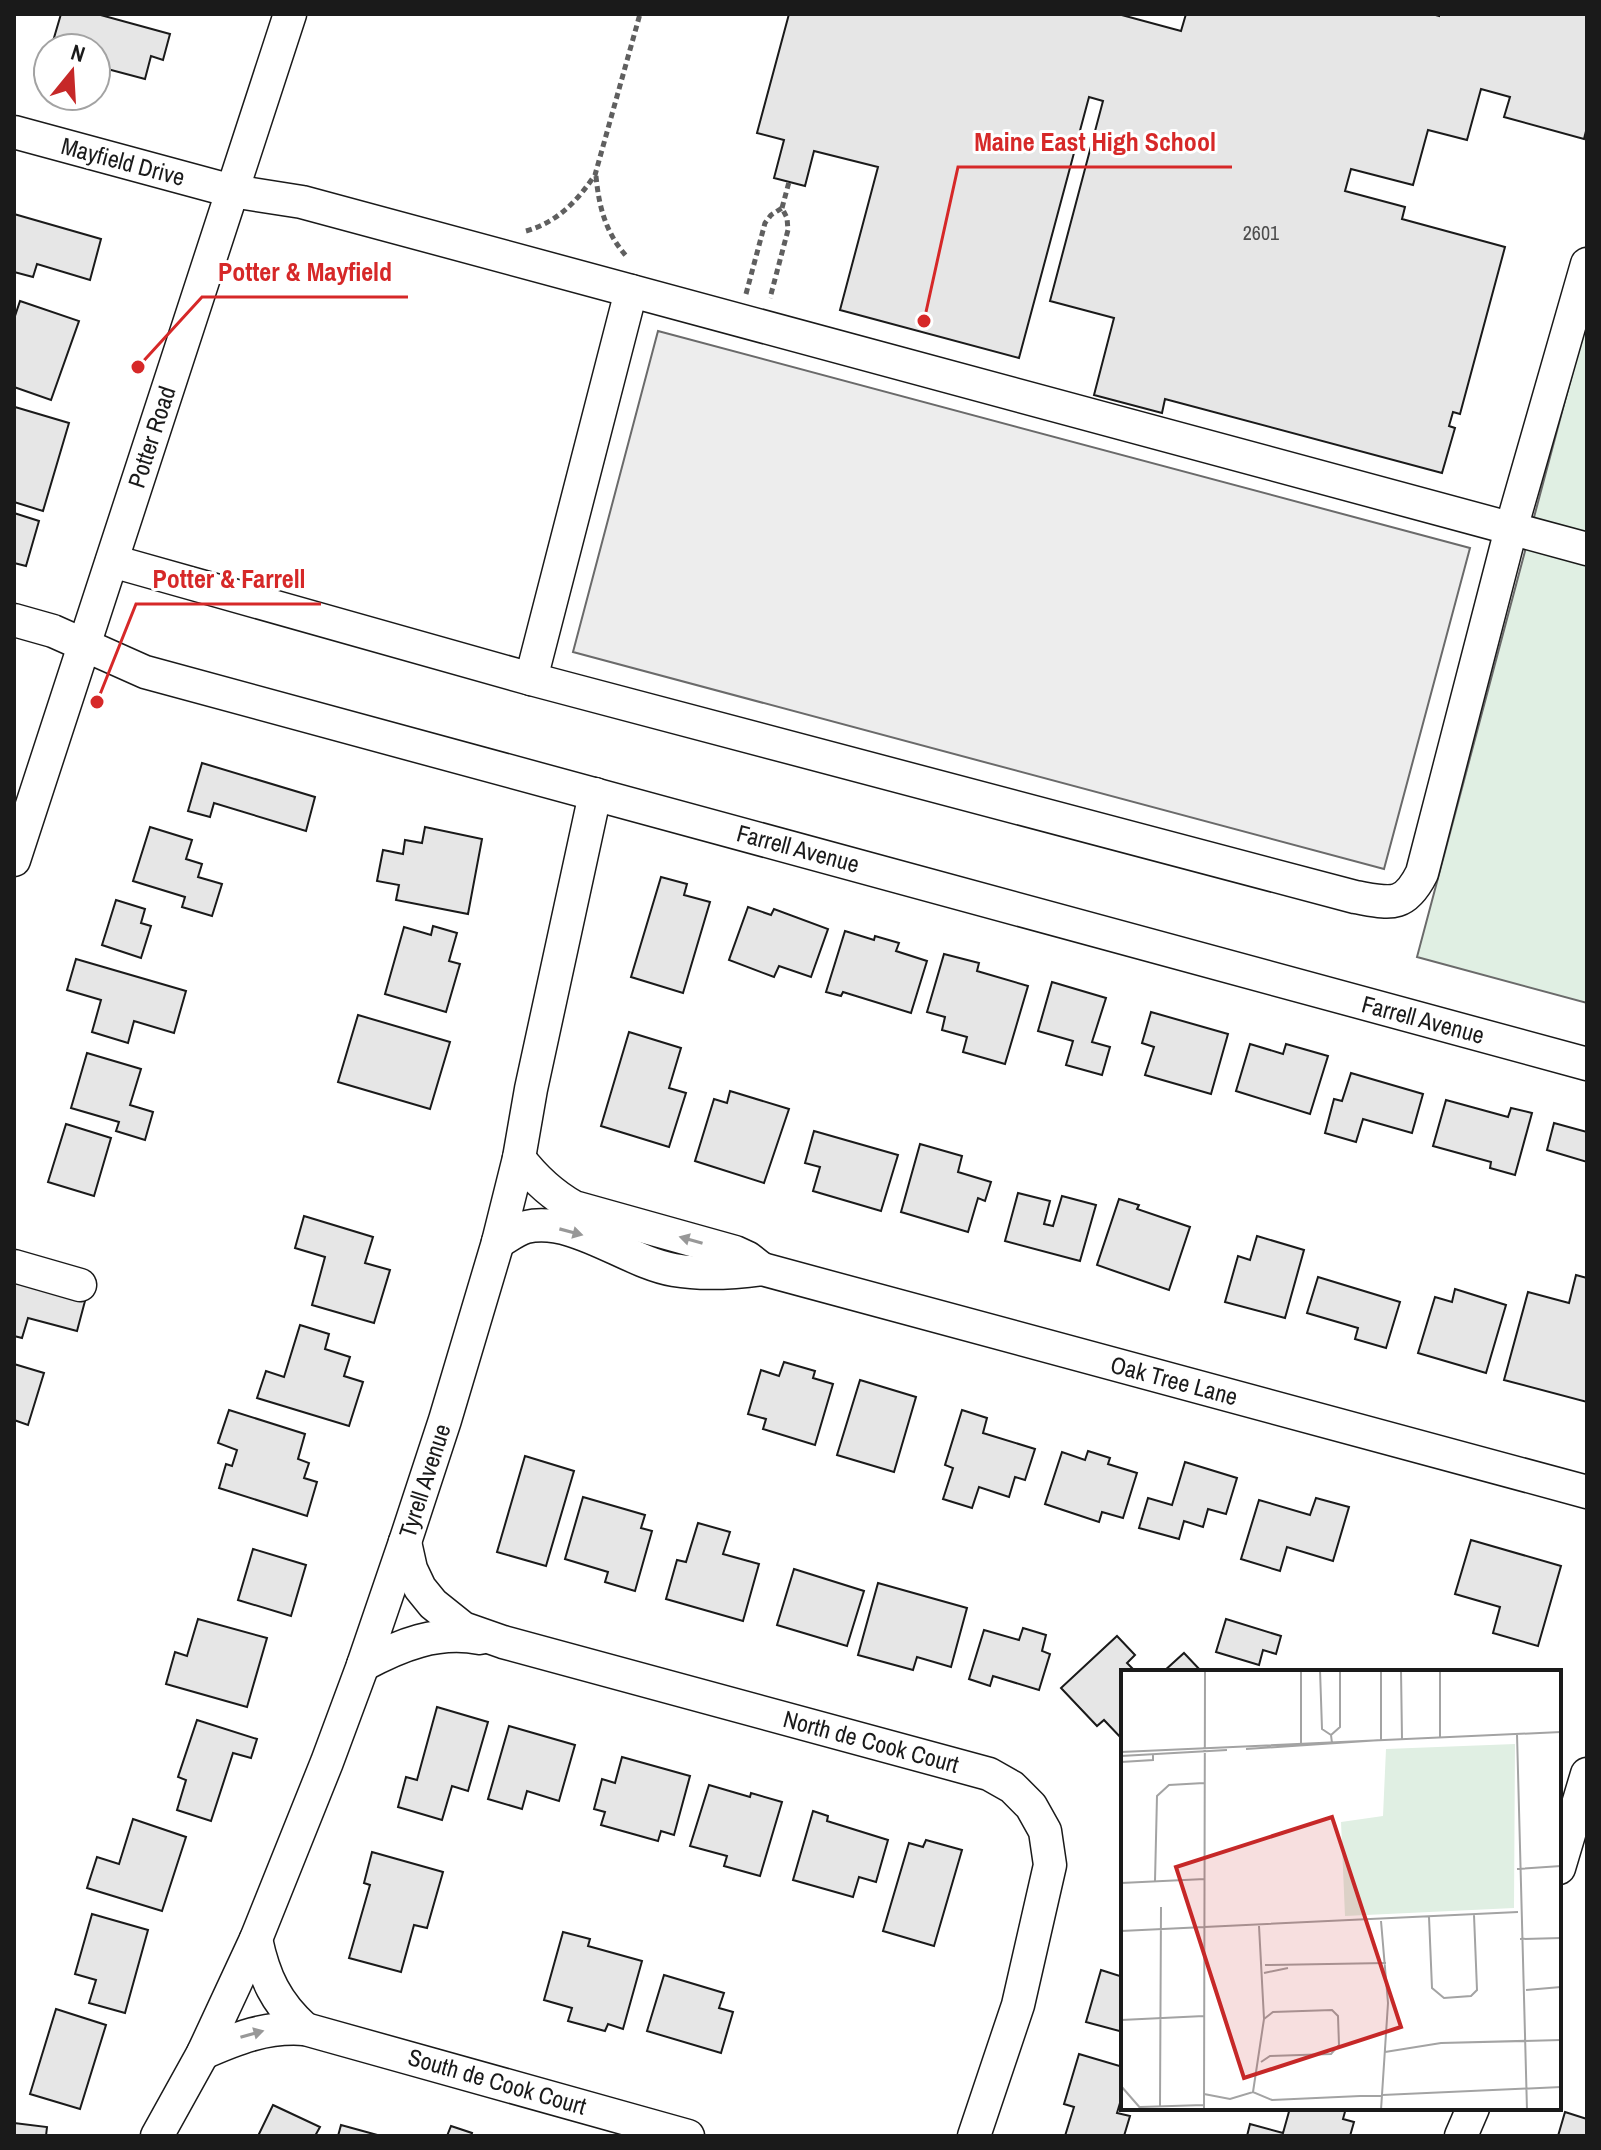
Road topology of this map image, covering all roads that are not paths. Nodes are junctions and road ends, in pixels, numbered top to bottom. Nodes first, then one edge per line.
1 (290, 14) edge
2 (14, 132) edge
3 (232, 191) junction
4 (1587, 264) edge
5 (631, 276) junction
6 (1511, 529) junction
7 (1587, 549) edge
8 (112, 561) junction
9 (14, 620) edge
10 (84, 645) junction
11 (531, 679) junction
12 (595, 794) junction
13 (14, 860) edge
14 (1587, 1064) edge
15 (519, 1158) junction
16 (498, 1242) junction
17 (14, 1266) edge
18 (762, 1269) junction
19 (80, 1285) dead end
20 (1587, 1492) edge
21 (405, 1542) junction
22 (503, 1642) junction
23 (363, 1665) junction
24 (1587, 1774) edge
25 (1561, 1861) edge
26 (256, 1939) junction
27 (305, 2029) junction
28 (203, 2053) junction
29 (1472, 2110) edge
30 (157, 2136) edge
31 (688, 2136) edge
32 (974, 2136) edge
33 (1461, 2136) edge

1 - 3 street, Potter Road
2 - 3 street, Mayfield Drive
3 - 5 street, Mayfield Drive
3 - 8 street, Potter Road
4 - 6 street
5 - 6 street, Mayfield Drive
5 - 11 street
6 - 7 street, Mayfield Drive
6 - 11 street
8 - 10 street, Potter Road
8 - 11 street
9 - 10 street, Farrell Avenue
10 - 12 street, Farrell Avenue
10 - 13 street, Potter Road
12 - 14 street, Farrell Avenue
12 - 15 street, Tyrell Avenue
15 - 16 street, Tyrell Avenue
18 -> 15 street, Oak Tree Lane
16 -> 18 street, Oak Tree Lane
16 - 21 street, Tyrell Avenue
17 - 19 street
18 - 20 street, Oak Tree Lane
21 - 22 street, North de Cook Court
21 - 23 street, Tyrell Avenue
22 - 23 street, North de Cook Court
22 - 32 street, North de Cook Court
23 - 26 street, Tyrell Avenue
24 - 25 street
26 - 27 street
26 - 28 street, Tyrell Avenue
28 -> 27 street, South de Cook Court
27 - 31 street, South de Cook Court
28 - 30 street, Tyrell Avenue
29 - 33 street

